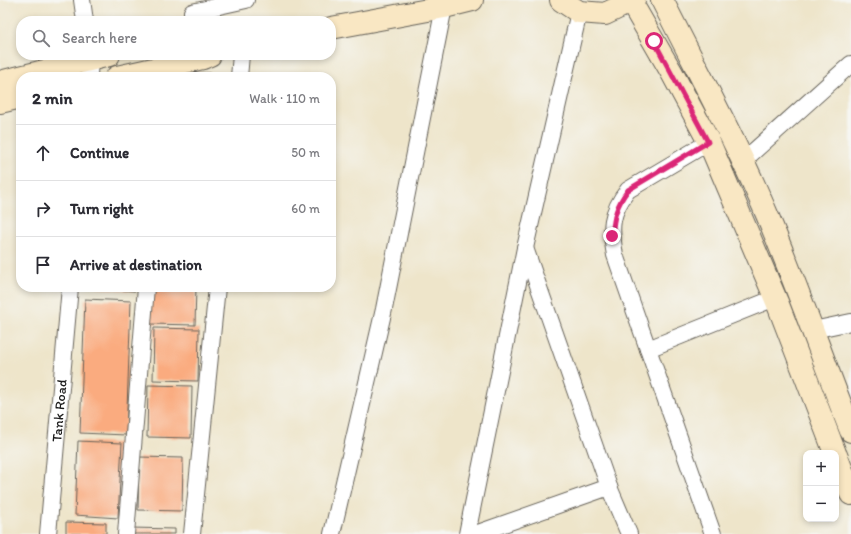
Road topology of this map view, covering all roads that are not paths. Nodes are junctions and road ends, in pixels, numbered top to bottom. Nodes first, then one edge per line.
1 (82, 0) edge
2 (246, 0) edge
3 (472, 0) edge
4 (561, 0) edge
5 (662, 0) edge
6 (632, 1) edge
7 (444, 8) junction
8 (192, 12) dead end
9 (579, 12) junction
10 (84, 16) edge
11 (336, 27) edge
12 (197, 60) edge
13 (241, 60) edge
14 (95, 61) edge
15 (851, 64) edge
16 (45, 72) edge
17 (163, 72) edge
18 (239, 72) edge
19 (16, 78) edge
20 (0, 82) edge
21 (16, 98) edge
22 (0, 102) edge
23 (708, 142) junction
24 (743, 161) junction
25 (525, 248) junction
26 (70, 292) edge
27 (146, 292) edge
28 (216, 292) edge
29 (775, 298) junction
30 (851, 322) edge
31 (813, 330) junction
32 (648, 349) junction
33 (851, 431) edge
34 (834, 450) edge
35 (839, 462) edge
36 (609, 486) junction
37 (851, 494) edge
38 (48, 534) edge
39 (126, 534) edge
40 (192, 534) edge
41 (332, 534) edge
42 (467, 534) edge
43 (475, 534) edge
44 (629, 534) edge
45 (713, 534) edge

1 - 10 street
2 - 8 street
3 - 7 main road
4 - 9 main road
5 - 24 main road
6 - 9 main road
6 - 23 main road
7 - 11 main road
7 - 41 street
9 - 25 street
12 - 17 main road
13 - 18 street
14 - 16 main road
15 - 24 street
19 - 20 main road
21 - 22 main road
23 - 29 main road
23 - 32 street
24 - 31 main road
25 - 36 street
25 - 42 street
26 - 38 street, Tank Road
27 - 39 street
28 - 40 street
29 - 32 street
29 - 34 main road
30 - 31 street
31 - 33 main road
32 - 45 street
35 - 37 main road
36 - 43 street
36 - 44 street

